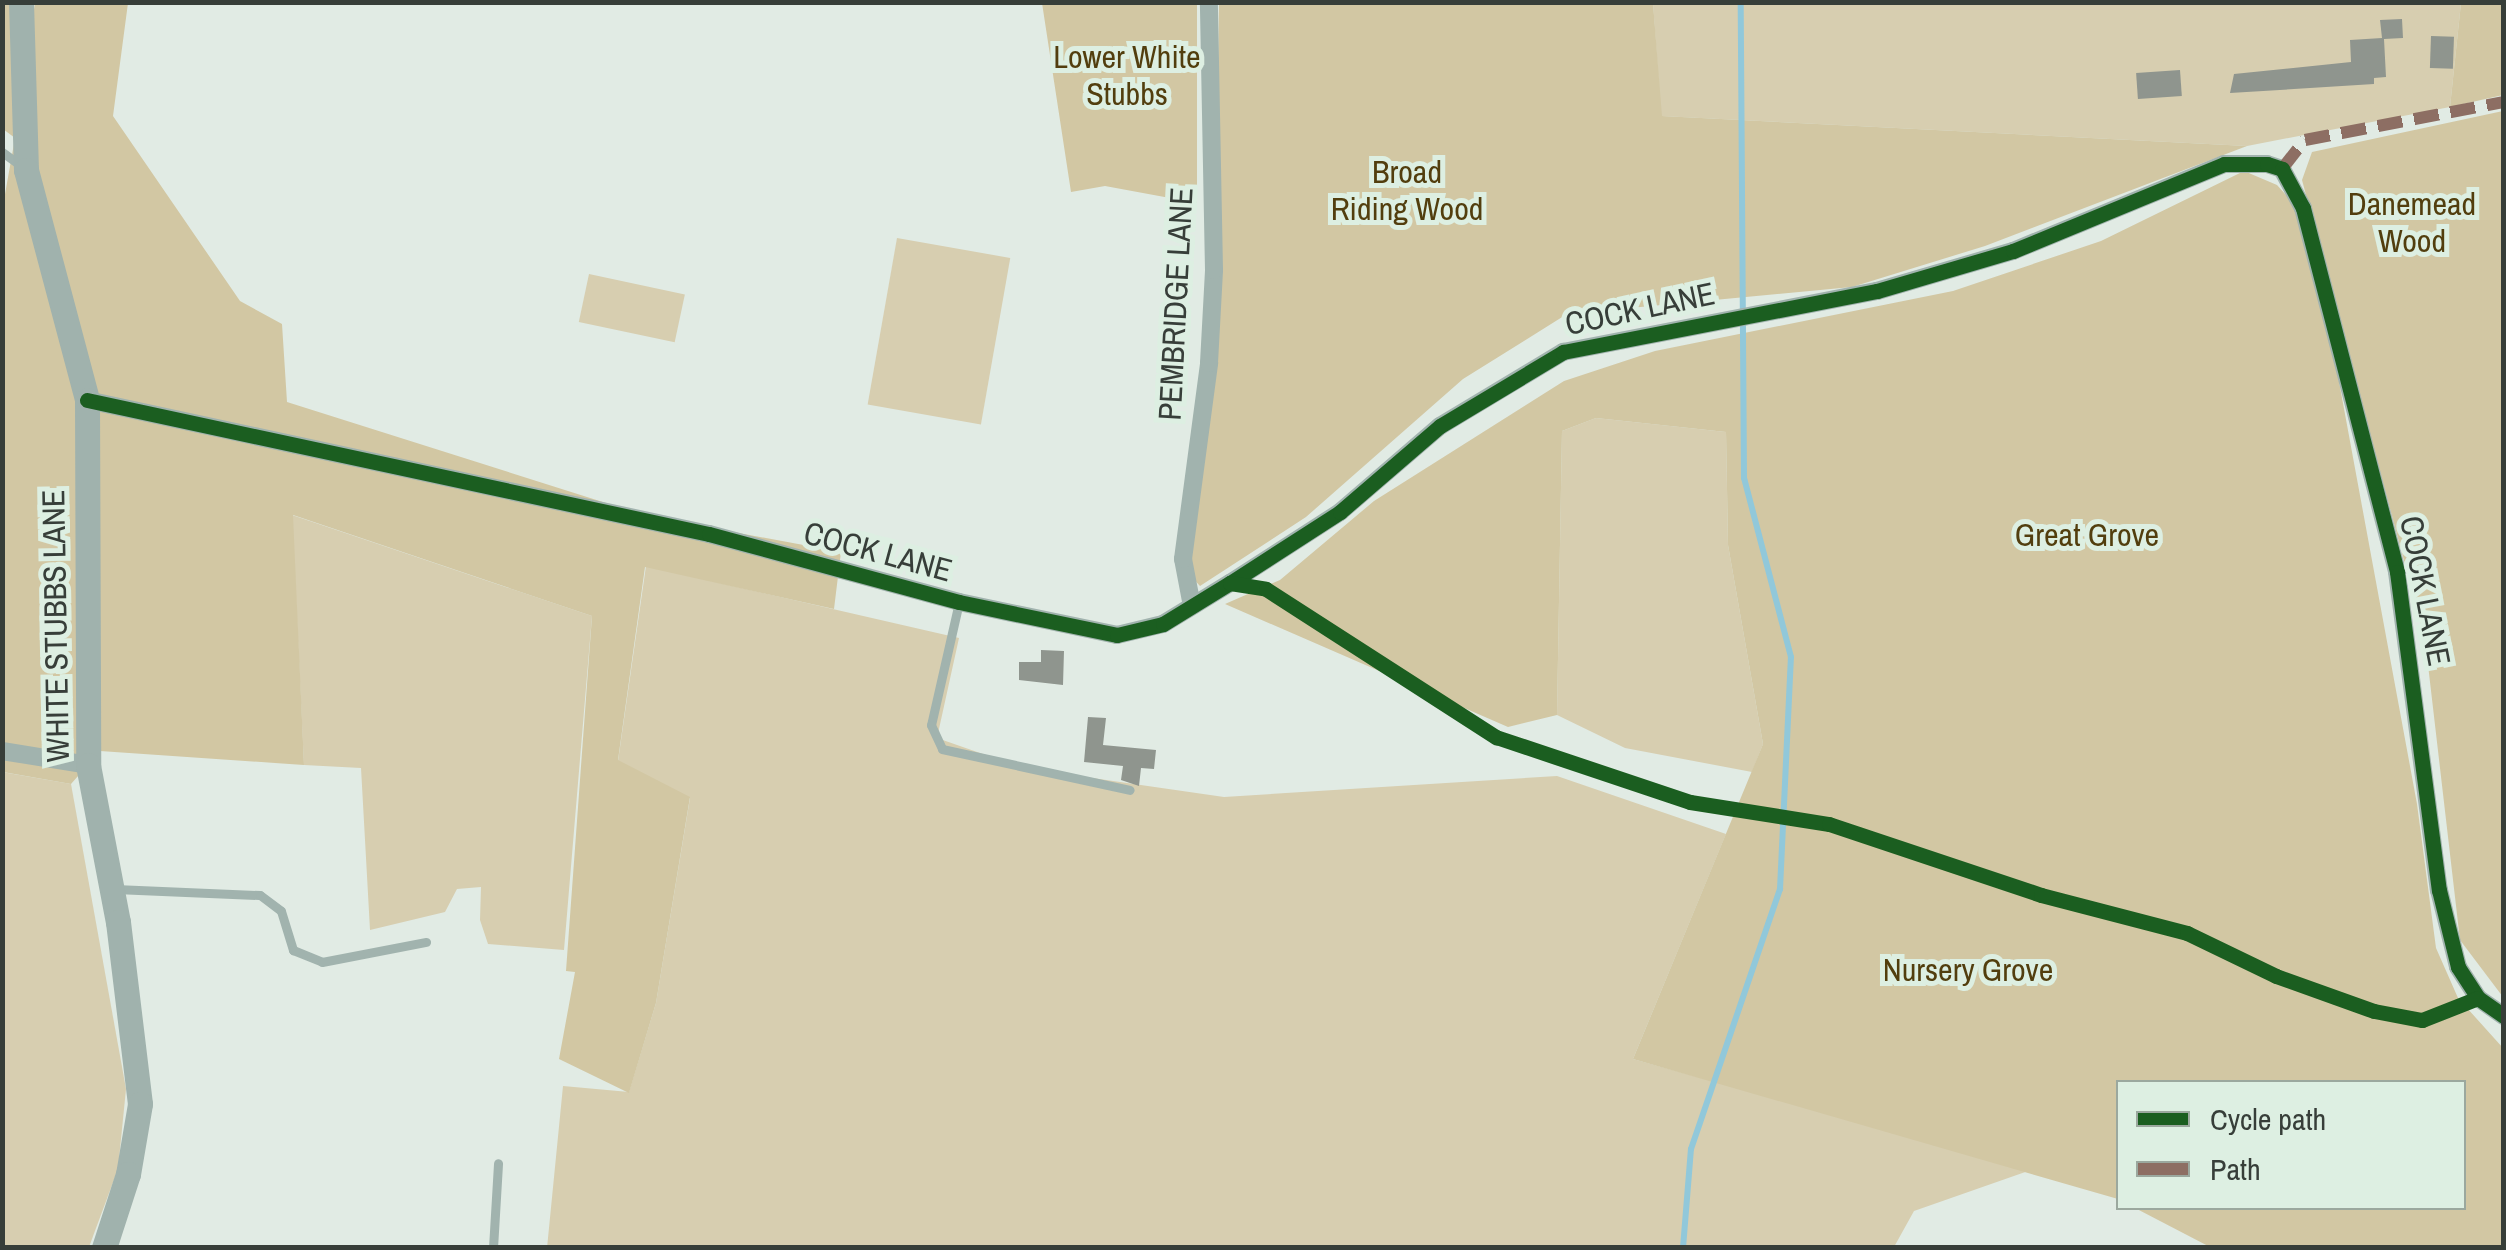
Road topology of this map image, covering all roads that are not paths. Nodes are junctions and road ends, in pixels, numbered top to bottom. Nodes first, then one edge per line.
1 (21, 2) edge
2 (1210, 2) edge
3 (2, 152) edge
4 (26, 170) junction
5 (87, 400) junction
6 (959, 602) junction
7 (1192, 606) junction
8 (2, 752) edge
9 (88, 765) junction
10 (1130, 790) dead end
11 (112, 889) junction
12 (426, 942) dead end
13 (2504, 1016) edge
14 (498, 1164) dead end
15 (104, 1248) edge
16 (494, 1248) edge

1 - 4 street, WHITE STUBBS LANE
2 - 7 street, PEMBRIDGE LANE
3 - 4 lane
4 - 5 street, WHITE STUBBS LANE
5 - 6 street, COCK LANE
5 - 9 street, WHITE STUBBS LANE
6 - 7 street, COCK LANE
6 - 10 lane
7 - 13 street, COCK LANE
8 - 9 street
9 - 11 street, WHITE STUBBS LANE
11 - 12 lane
11 - 15 street, WHITE STUBBS LANE
14 - 16 lane

